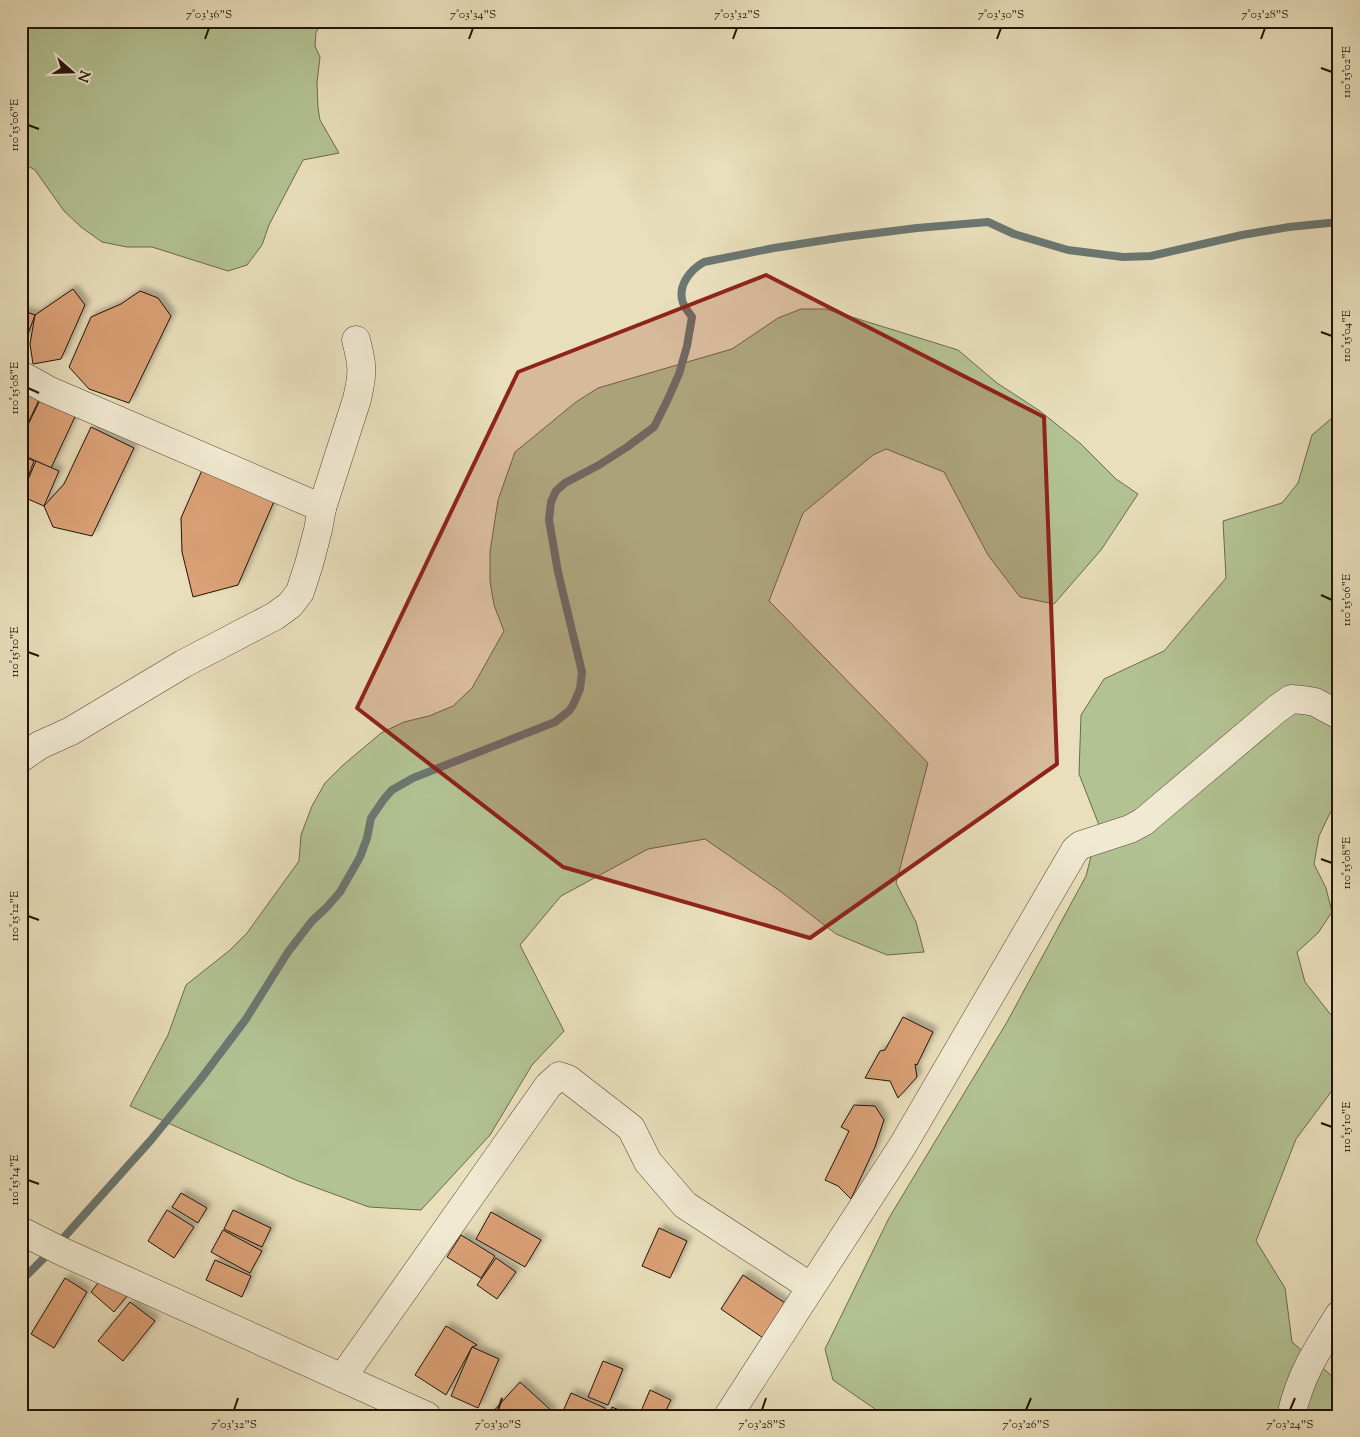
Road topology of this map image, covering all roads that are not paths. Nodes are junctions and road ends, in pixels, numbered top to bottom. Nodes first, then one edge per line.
1 (356, 340) dead end
2 (21, 375) edge
3 (322, 508) junction
4 (1339, 716) edge
5 (28, 745) edge
6 (25, 1234) edge
7 (811, 1287) junction
8 (1339, 1315) edge
9 (342, 1378) junction
10 (427, 1416) edge
11 (728, 1416) edge
12 (1291, 1416) edge

1 - 3 street
2 - 3 street
3 - 5 street
4 - 7 street
6 - 9 street
7 - 9 street
7 - 11 street
8 - 12 street
9 - 10 street

